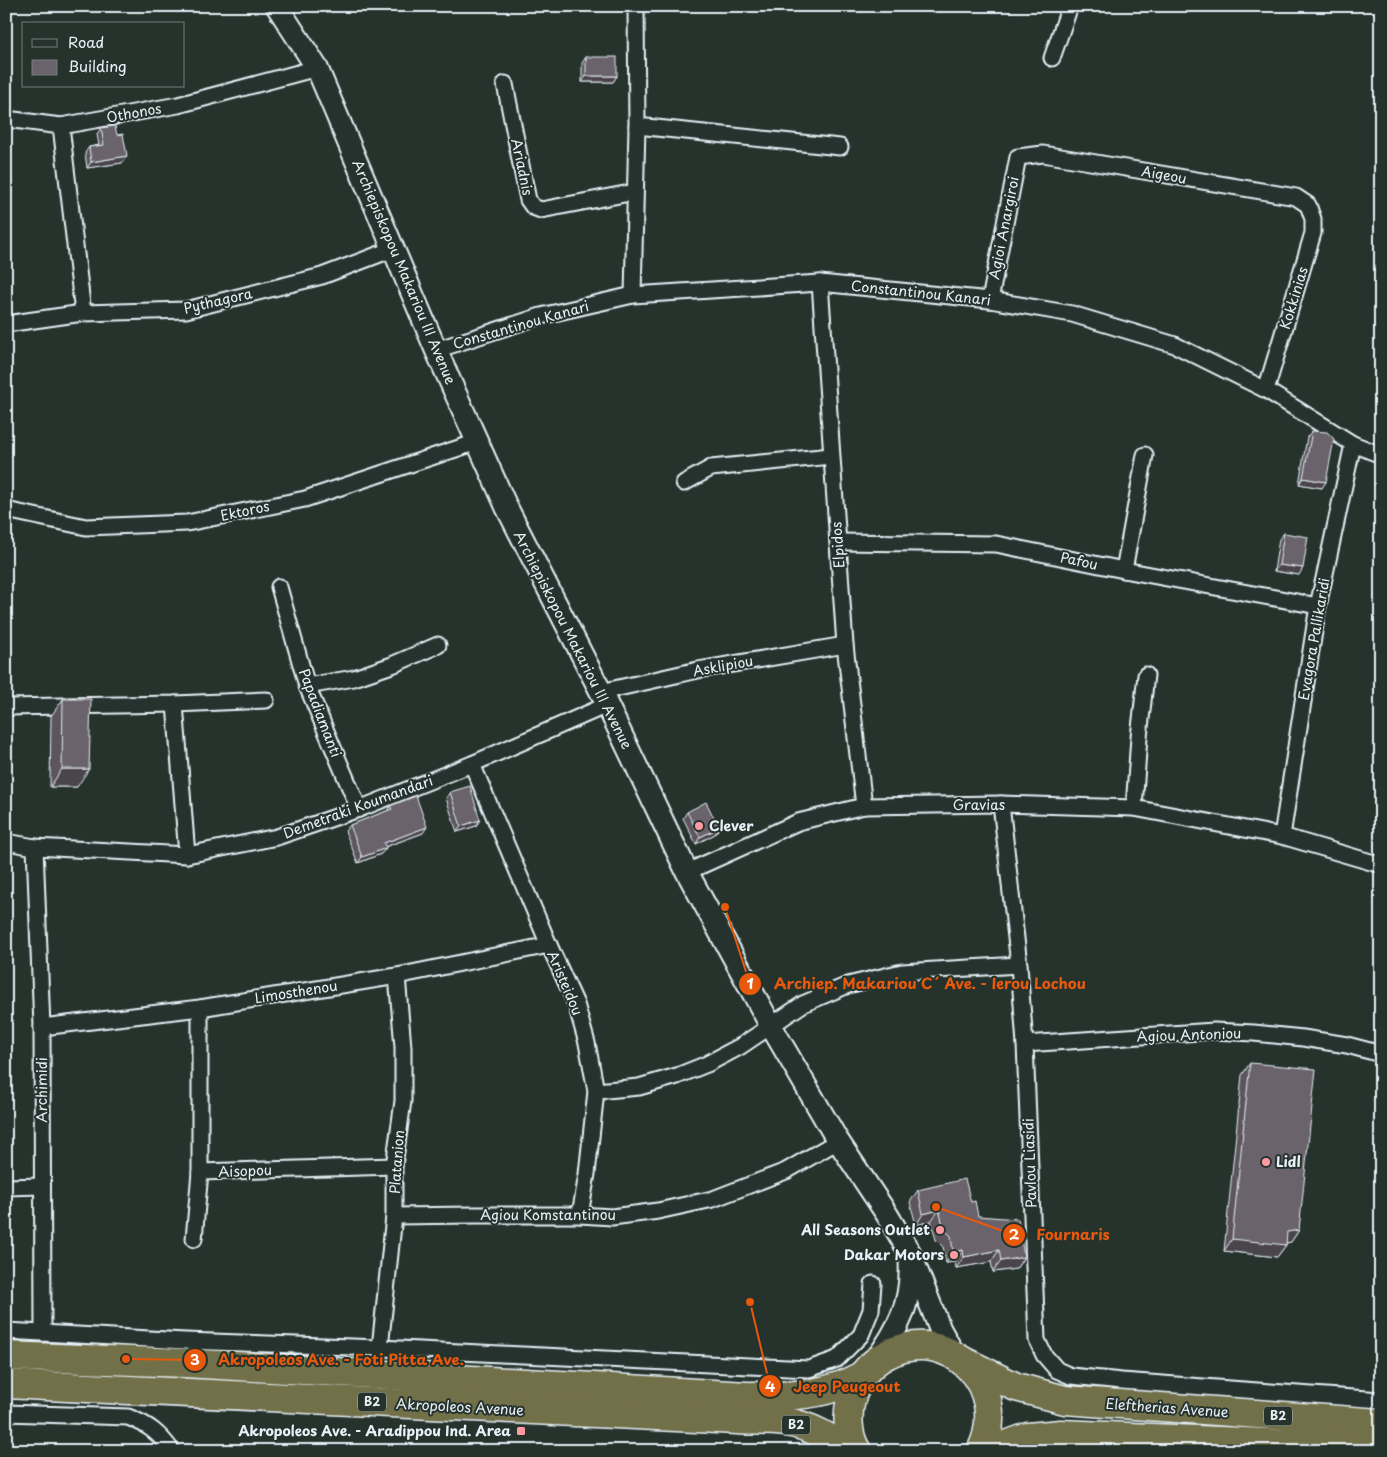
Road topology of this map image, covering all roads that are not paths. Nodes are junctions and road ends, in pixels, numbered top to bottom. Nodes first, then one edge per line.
1 (277, 6) edge
2 (636, 6) edge
3 (1070, 6) edge
4 (1052, 58) dead end
5 (317, 68) junction
6 (505, 84) dead end
7 (6, 119) edge
8 (61, 126) junction
9 (637, 126) junction
10 (840, 147) dead end
11 (1018, 157) joint
12 (635, 192) junction
13 (1308, 205) joint
14 (393, 249) junction
15 (820, 283) junction
16 (633, 295) junction
17 (990, 300) junction
18 (83, 313) junction
19 (6, 324) edge
20 (436, 350) junction
21 (1266, 390) junction
22 (477, 442) junction
23 (1354, 444) junction
24 (1145, 455) dead end
25 (831, 456) junction
26 (1381, 456) edge
27 (684, 482) dead end
28 (6, 510) edge
29 (838, 542) junction
30 (1124, 570) junction
31 (279, 587) dead end
32 (1318, 606) junction
33 (438, 645) dead end
34 (845, 645) junction
35 (1146, 675) dead end
36 (307, 686) junction
37 (604, 698) junction
38 (266, 700) dead end
39 (175, 704) junction
40 (6, 707) edge
41 (472, 764) junction
42 (1001, 804) junction
43 (864, 806) junction
44 (1134, 808) junction
45 (359, 809) junction
46 (1282, 836) junction
47 (6, 842) edge
48 (35, 847) junction
49 (186, 855) junction
50 (1381, 865) edge
51 (687, 872) junction
52 (549, 944) junction
53 (1019, 965) junction
54 (397, 976) junction
55 (200, 1008) junction
56 (770, 1026) junction
57 (42, 1027) junction
58 (1025, 1044) junction
59 (1381, 1054) edge
60 (596, 1091) junction
61 (838, 1141) junction
62 (394, 1166) junction
63 (200, 1172) junction
64 (42, 1186) junction
65 (6, 1187) edge
66 (580, 1215) junction
67 (394, 1216) junction
68 (194, 1239) dead end
69 (910, 1253) junction
70 (873, 1284) dead end
71 (43, 1333) junction
72 (8, 1348) edge
73 (380, 1348) junction
74 (958, 1358) junction
75 (867, 1370) junction
76 (6, 1384) edge
77 (1381, 1390) edge
78 (1381, 1400) edge
79 (6, 1413) edge
80 (1381, 1423) edge
81 (1381, 1448) edge
82 (172, 1451) edge
83 (848, 1451) edge
84 (856, 1451) edge
85 (981, 1451) edge
86 (990, 1451) edge

1 - 5 main road, Archiepiskopou Makariou III Avenue
2 - 9 street
3 - 4 street
5 - 8 street, Othonos
5 - 14 main road, Archiepiskopou Makariou III Avenue
6 - 12 street, Ariadnis
7 - 8 street, Othonos
8 - 18 street
9 - 10 street
9 - 12 street
11 - 13 street, Aigeou
11 - 17 street, Agioi Anargiroi
12 - 16 street
13 - 21 street, Kokkinias
14 - 18 street, Pythagora
14 - 20 main road, Archiepiskopou Makariou III Avenue
15 - 16 street, Constantinou Kanari
15 - 17 street, Constantinou Kanari
15 - 25 street, Elpidos
16 - 20 street, Constantinou Kanari
17 - 21 street, Constantinou Kanari
18 - 19 street, Pythagora
20 - 22 main road, Archiepiskopou Makariou III Avenue
21 - 23 street, Constantinou Kanari
22 - 28 street, Ektoros
22 - 37 main road, Archiepiskopou Makariou III Avenue
23 - 26 street, Constantinou Kanari
23 - 32 street, Evagora Pallikaridi
24 - 30 street
25 - 27 street
25 - 29 street, Elpidos
29 - 30 street, Pafou
29 - 34 street, Elpidos
30 - 32 street, Pafou
31 - 36 street, Papadiamanti
32 - 46 street, Evagora Pallikaridi
33 - 36 street
34 - 37 street, Asklipiou
34 - 43 street, Elpidos
35 - 44 street
36 - 45 street, Papadiamanti
37 - 41 street, Demetraki Koumandari
37 - 51 main road, Archiepiskopou Makariou III Avenue
38 - 39 street
39 - 40 street
39 - 49 street
41 - 45 street, Demetraki Koumandari
41 - 52 street, Aristeidou
42 - 43 street, Gravias
42 - 44 street, Gravias
42 - 53 street, Pavlou Liasidi
43 - 51 street, Gravias
44 - 46 street, Gravias
45 - 49 street, Demetraki Koumandari
46 - 50 street, Gravias
47 - 48 street, Demetraki Koumandari
48 - 49 street, Demetraki Koumandari
48 - 57 street, Archimidi
51 - 56 main road, Archiepiskopou Makariou III Avenue
52 - 54 street, Limosthenou
52 - 60 street, Aristeidou
53 - 56 street
53 - 58 street, Pavlou Liasidi
54 - 55 street, Limosthenou
54 - 62 street, Platanion
55 - 57 street, Limosthenou
55 - 63 street, Aisopou
56 - 60 street
56 - 61 main road, Archiepiskopou Makariou III Avenue
57 - 64 street, Archimidi
58 - 59 street, Agiou Antoniou
58 - 78 street, Pavlou Liasidi
60 - 66 street, Aristeidou
61 - 66 street, Agiou Komstantinou
61 - 69 main road, Archiepiskopou Makariou III Avenue
62 - 63 street, Aisopou
62 - 67 street, Platanion
63 - 68 street
64 - 65 street
64 - 71 street, Archimidi
66 - 67 street, Agiou Komstantinou
67 - 73 street, Platanion
69 - 74 main road, Archiepiskopou Makariou III Avenue
69 - 75 main road, Archiepiskopou Makariou III Avenue
70 - 73 street
71 - 72 street
71 - 73 street
72 - 75 highway, Akropoleos Avenue / B2
74 - 75 highway, B2
74 - 80 highway, Eleftherias Avenue / B2
74 - 85 highway, B2
75 - 84 highway
76 - 83 highway, Akropoleos Avenue / B2
77 - 78 street
79 - 82 street
81 - 86 highway, B2

